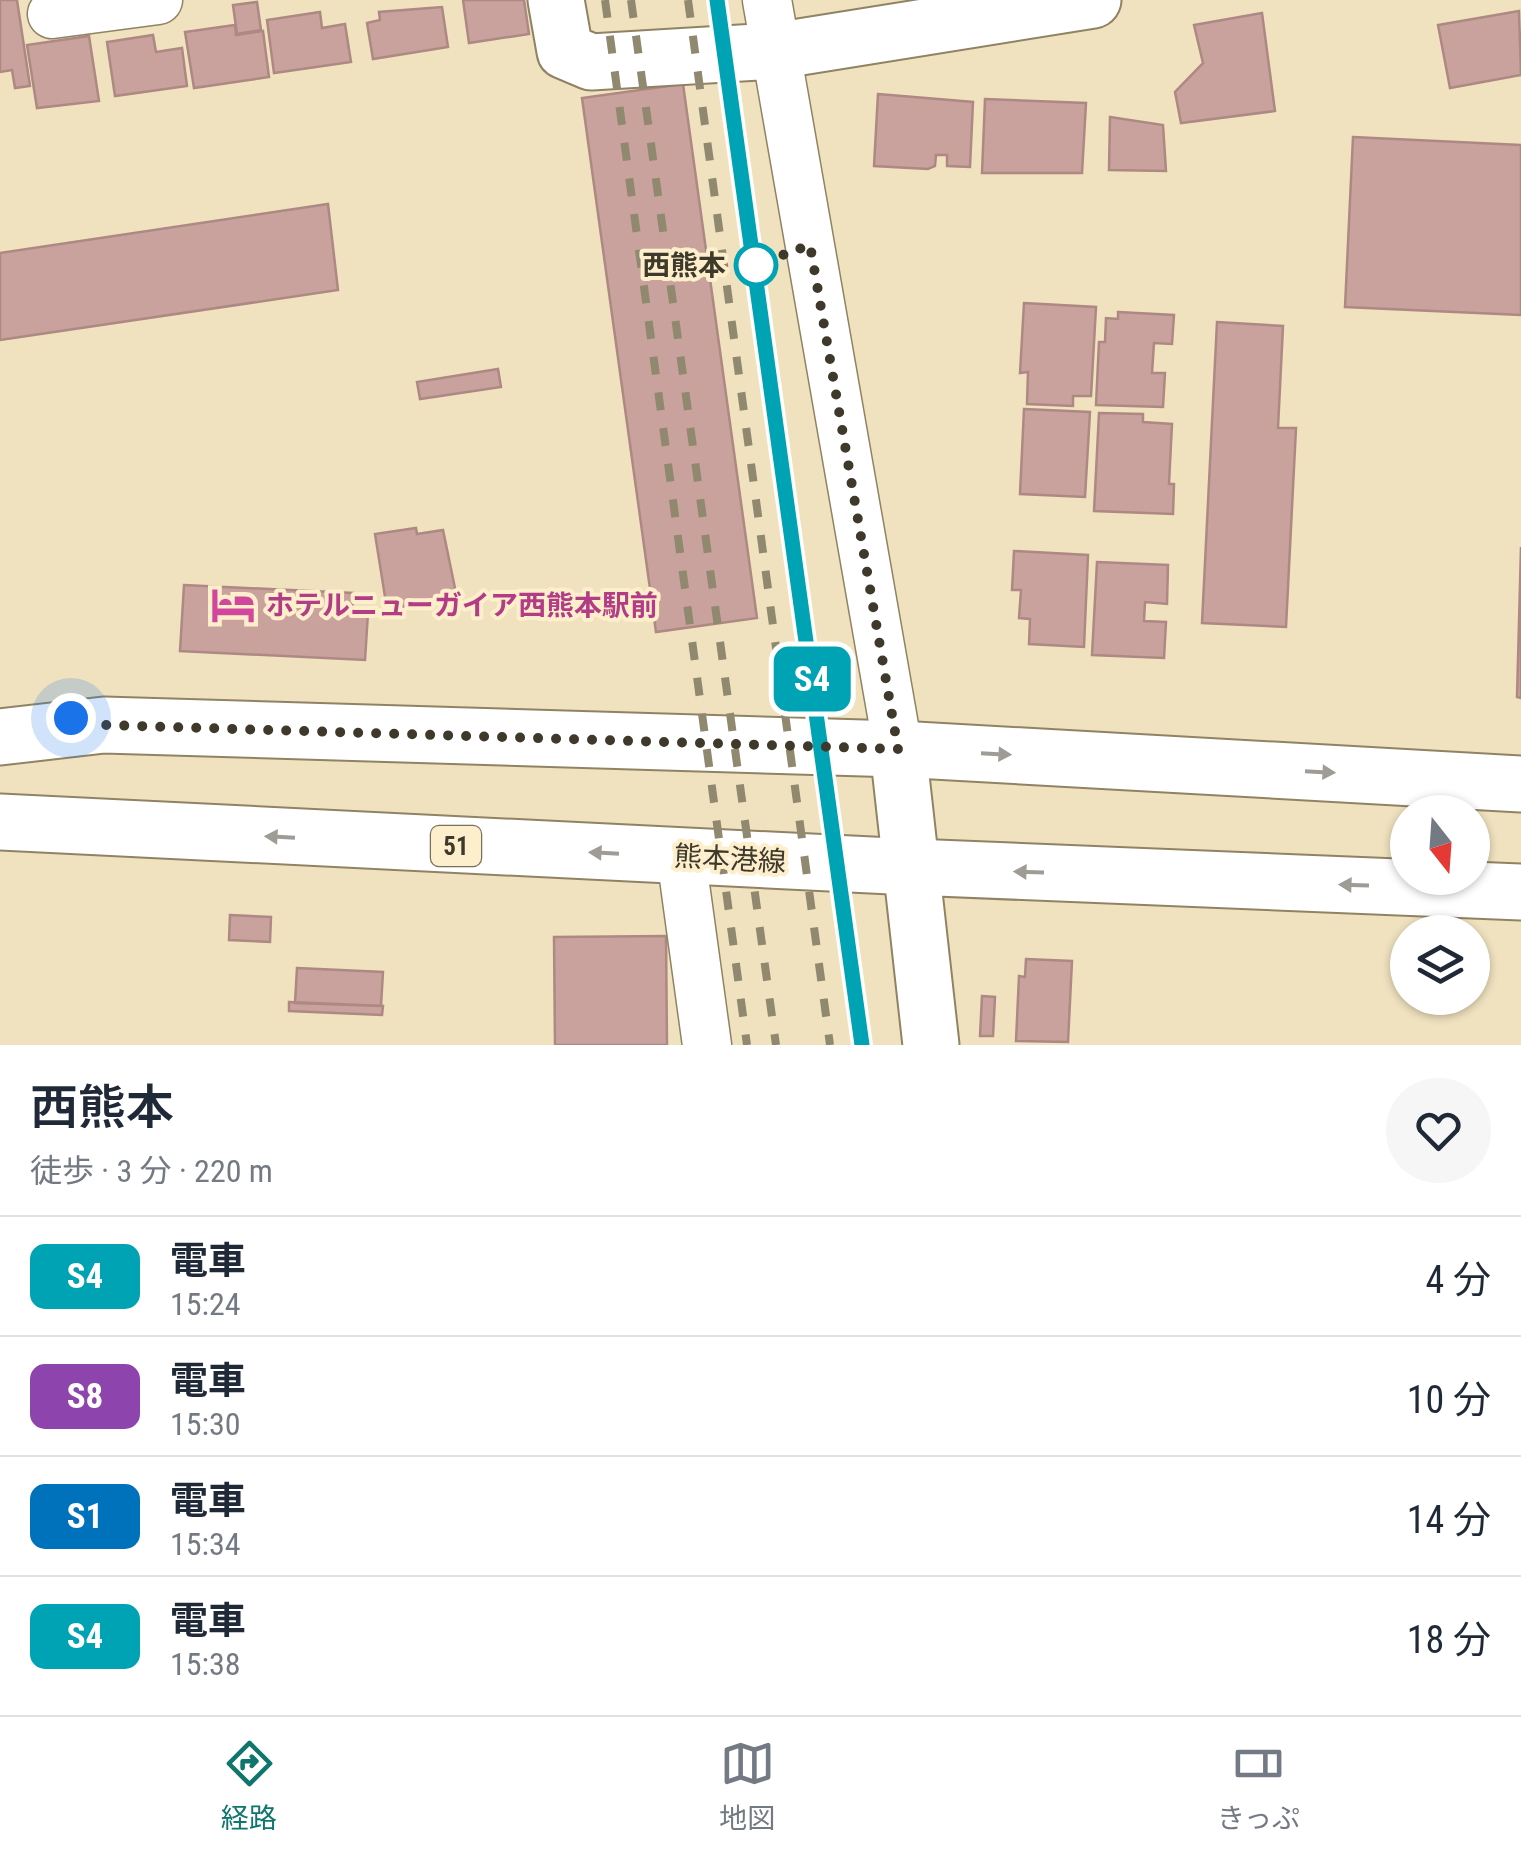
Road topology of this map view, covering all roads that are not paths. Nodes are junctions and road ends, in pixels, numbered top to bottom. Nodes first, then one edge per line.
1 (158, 0) edge
2 (556, 0) edge
3 (1093, 0) edge
4 (52, 14) dead end
5 (771, 26) edge
6 (0, 702) edge
7 (104, 725) junction
8 (0, 737) edge
9 (898, 749) junction
10 (1521, 784) edge
11 (0, 822) edge
12 (681, 856) junction
13 (912, 867) junction
14 (1521, 892) edge
15 (707, 1045) edge
16 (931, 1045) edge

1 - 4 street
2 - 5 main road
3 - 5 main road
5 - 9 street
6 - 7 main road
7 - 8 main road
7 - 9 main road
9 -> 10 main road
9 - 13 main road
12 -> 11 main road, 熊本港線 / 51
12 - 13 main road, 熊本港線 / 51
12 - 15 street
14 -> 13 main road, 熊本港線 / 51
13 - 16 main road

